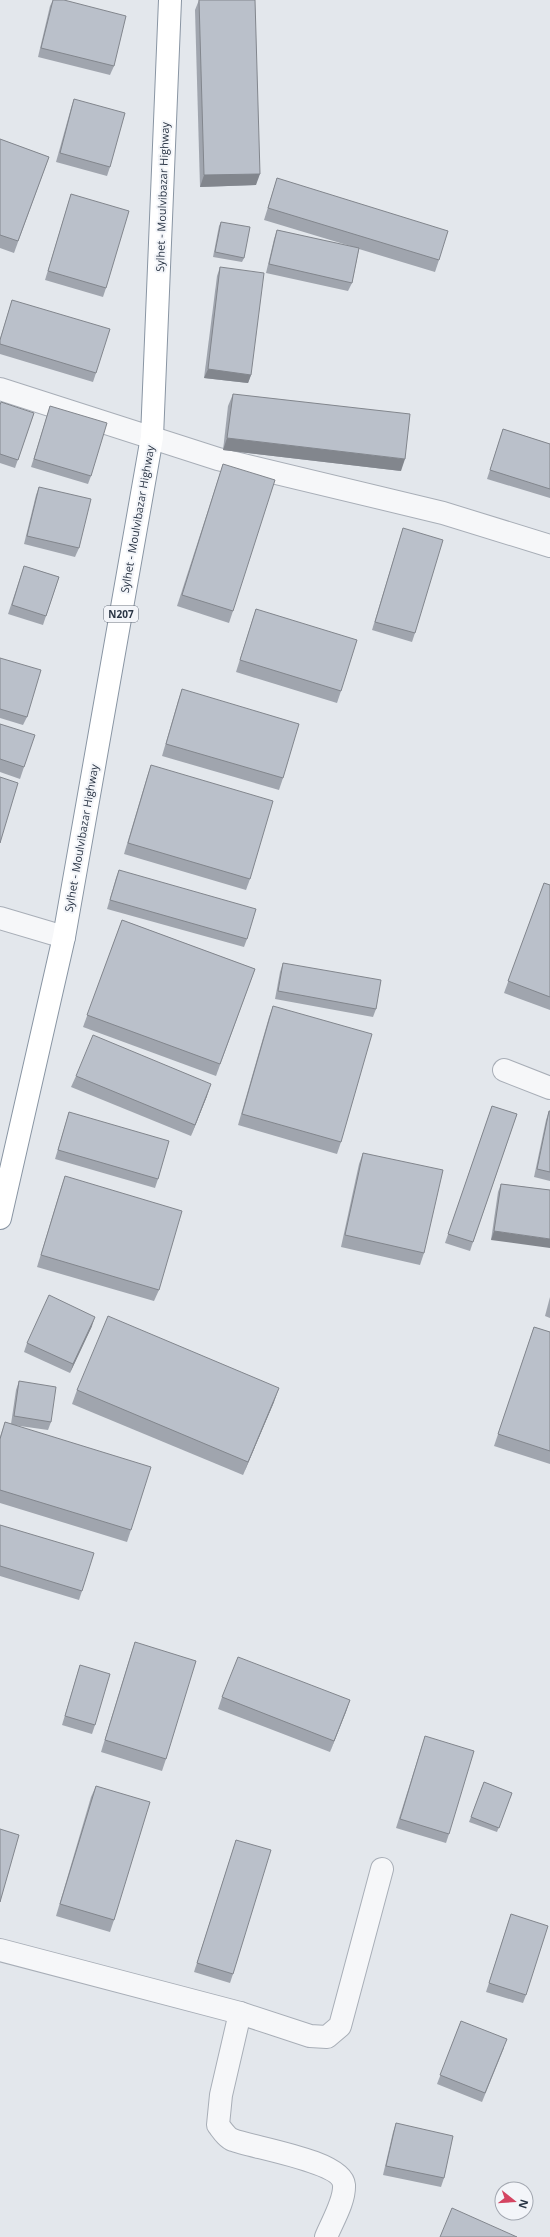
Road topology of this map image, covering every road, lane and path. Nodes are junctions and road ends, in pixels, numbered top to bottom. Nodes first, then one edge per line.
1 (170, 0) edge
2 (0, 389) edge
3 (152, 437) junction
4 (550, 546) edge
5 (0, 918) edge
6 (64, 937) junction
7 (504, 1070) dead end
8 (550, 1088) edge
9 (0, 1218) edge
10 (382, 1869) dead end
11 (0, 1950) edge
12 (240, 2014) junction
13 (326, 2237) edge

1 - 3 highway, Sylhet - Moulvibazar Highway / N207
2 - 3 street
3 - 4 street
3 - 6 highway, Sylhet - Moulvibazar Highway / N207
5 - 6 street
6 - 9 highway, Sylhet - Moulvibazar Highway / N207
7 - 8 street
10 - 12 street
11 - 12 street
12 - 13 street

